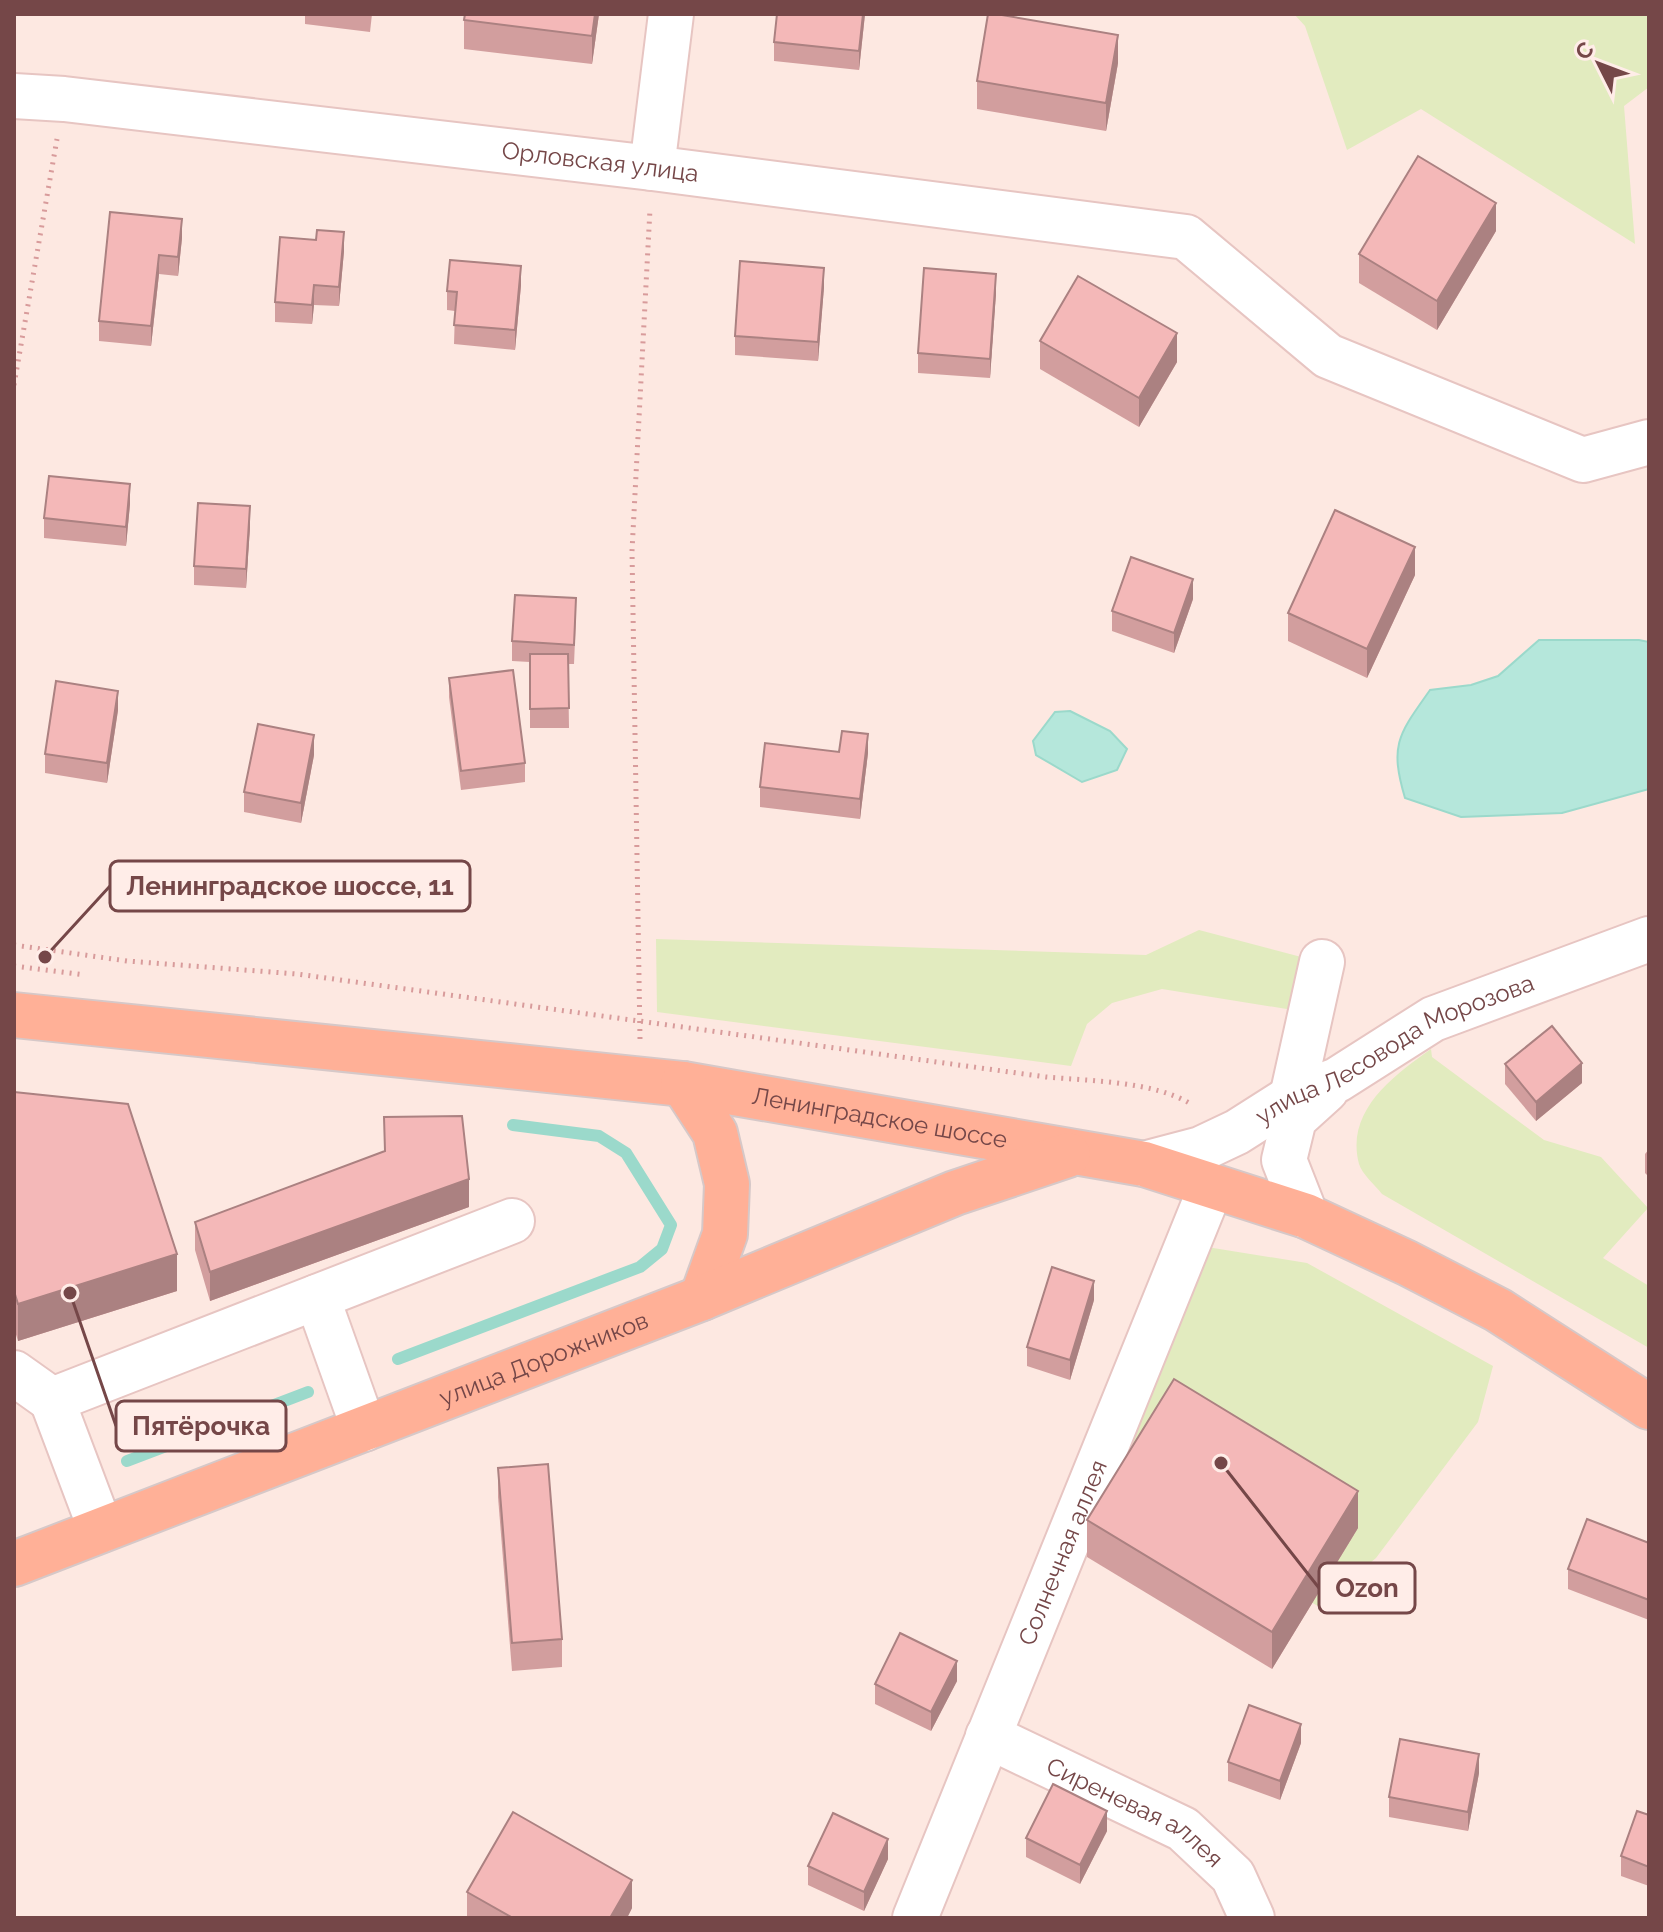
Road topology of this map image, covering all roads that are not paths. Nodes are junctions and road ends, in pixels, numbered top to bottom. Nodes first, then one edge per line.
1 (671, 14) edge
2 (14, 96) edge
3 (652, 168) junction
4 (1649, 442) edge
5 (1649, 939) edge
6 (1322, 962) dead end
7 (14, 1015) edge
8 (1337, 1080) junction
9 (683, 1084) junction
10 (1292, 1097) junction
11 (1074, 1153) junction
12 (1144, 1164) junction
13 (1211, 1187) junction
14 (1306, 1216) junction
15 (512, 1221) dead end
16 (317, 1297) junction
17 (702, 1298) junction
18 (14, 1373) edge
19 (52, 1400) junction
20 (1649, 1407) edge
21 (364, 1429) junction
22 (101, 1530) junction
23 (14, 1564) edge
24 (988, 1736) junction
25 (915, 1918) edge
26 (1252, 1918) edge

1 - 3 street
2 - 3 street, Орловская улица
3 - 4 street, Орловская улица
5 - 8 street, улица Лесовода Морозова
6 - 10 street
7 - 9 main road, Ленинградское шоссе
8 - 10 street, улица Лесовода Морозова
8 - 14 street
9 - 11 main road, Ленинградское шоссе
9 - 17 main road
10 - 12 street, улица Лесовода Морозова
11 - 12 main road, Ленинградское шоссе
11 - 17 main road, улица Дорожников
12 - 13 main road, Ленинградское шоссе
13 - 14 main road, Ленинградское шоссе
13 - 24 street, Солнечная аллея
14 - 20 main road, Ленинградское шоссе
15 - 16 street
16 - 19 street
16 - 21 street
17 - 21 main road, улица Дорожников
18 - 19 street
19 - 22 street
21 - 22 main road, улица Дорожников
22 - 23 main road, улица Дорожников
24 - 25 street, Солнечная аллея
24 - 26 street, Сиреневая аллея

